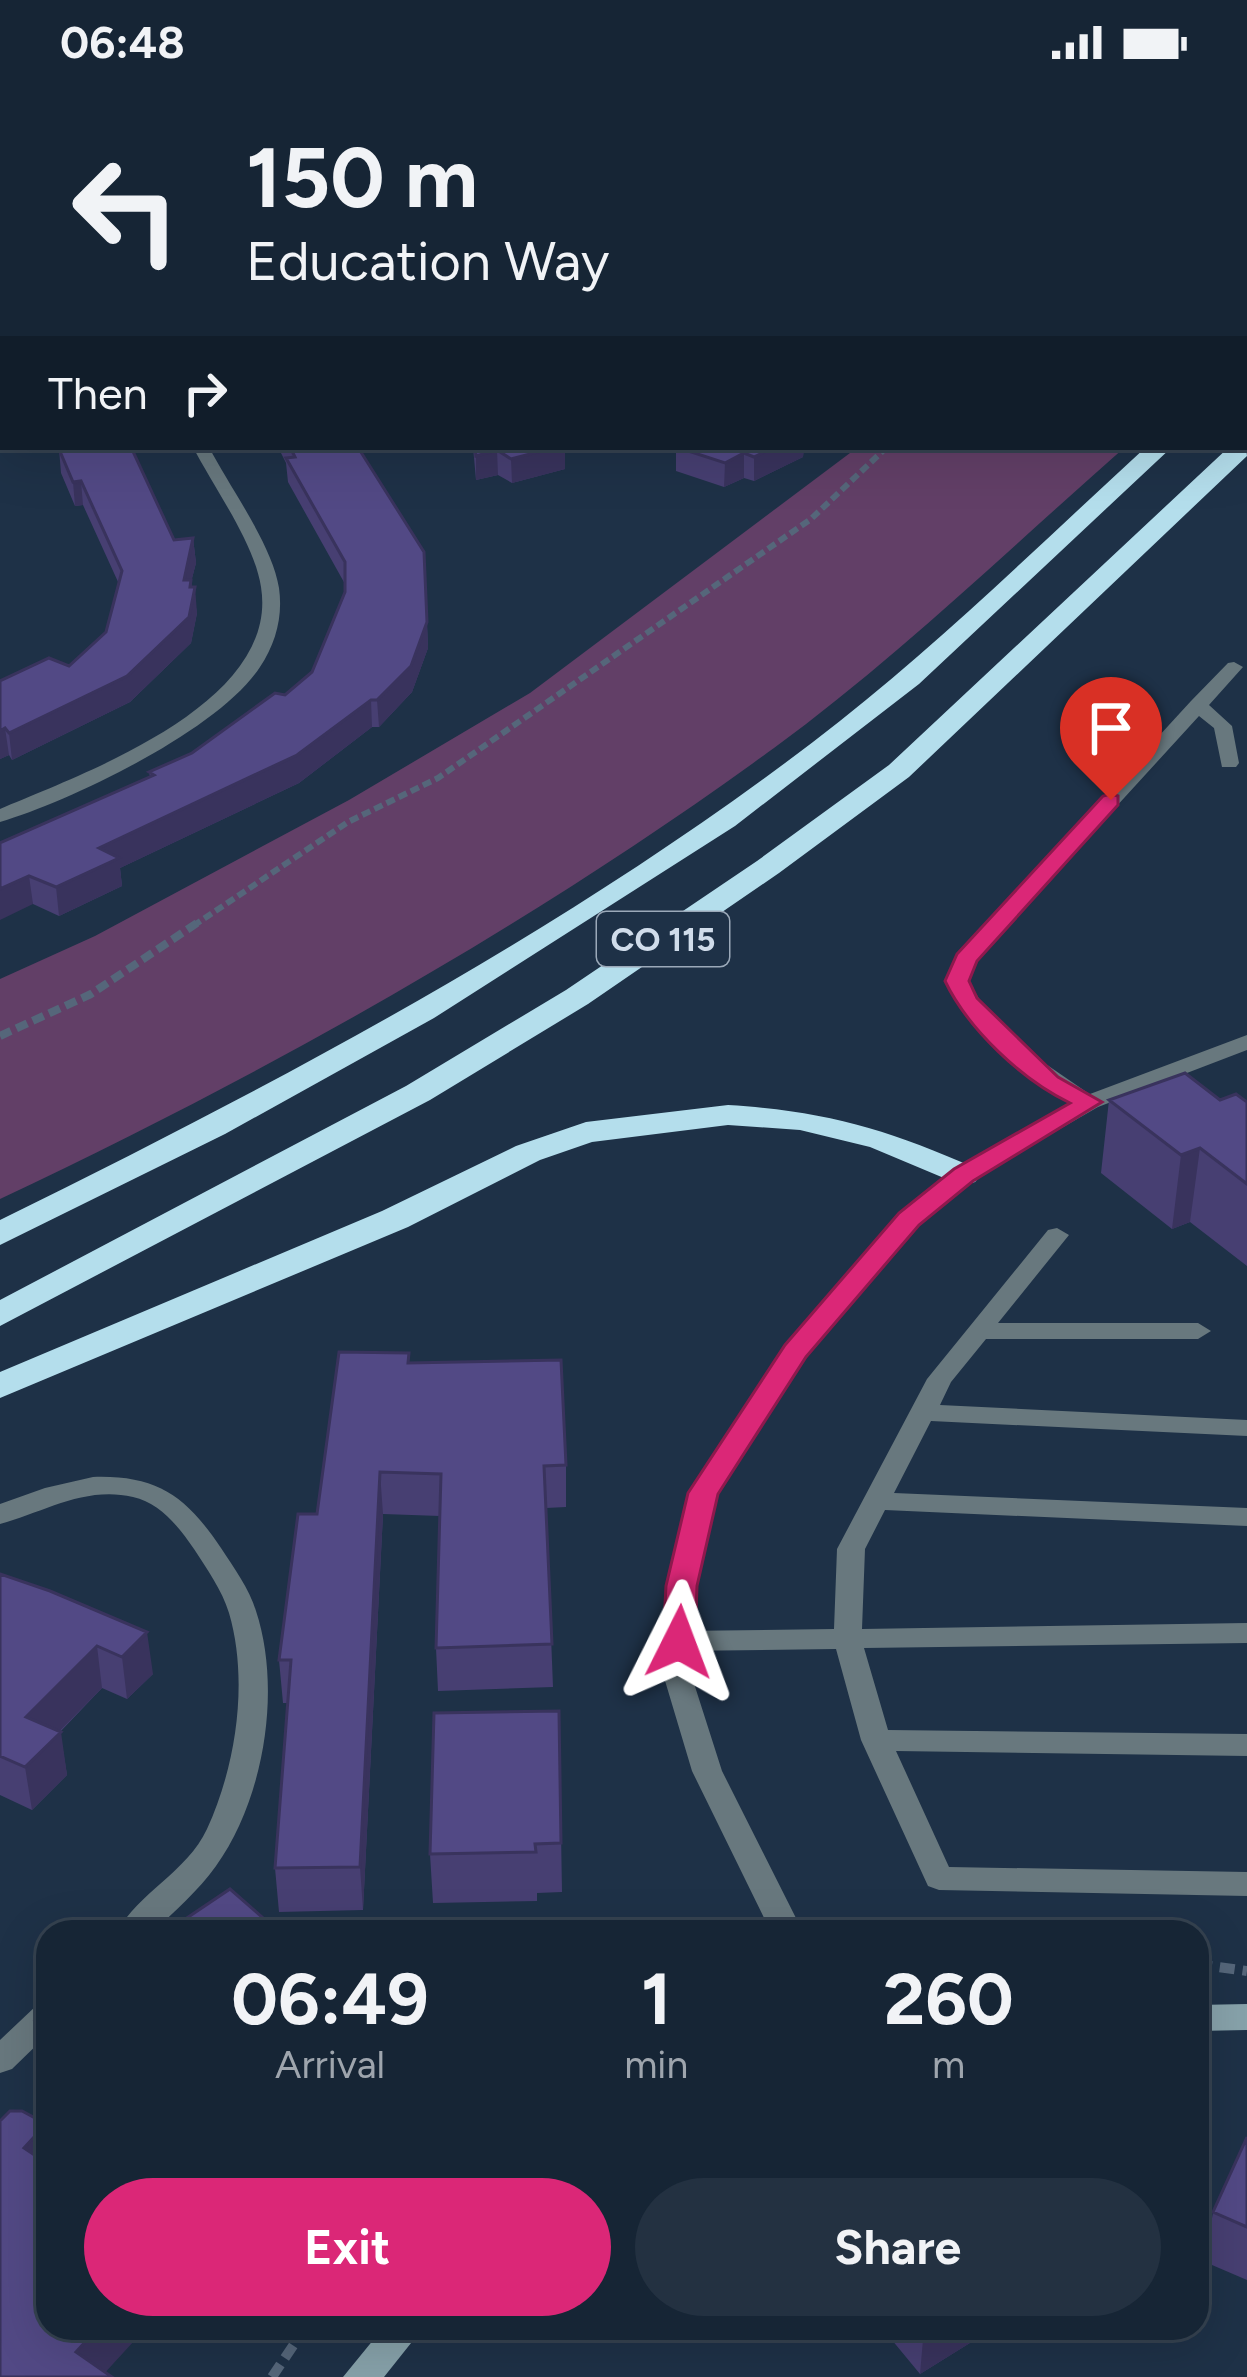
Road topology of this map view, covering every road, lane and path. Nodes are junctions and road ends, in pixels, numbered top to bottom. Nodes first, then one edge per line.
1 (202, 450) edge
2 (883, 450) edge
3 (1157, 450) edge
4 (1240, 450) edge
5 (1234, 667) dead end
6 (1198, 705) junction
7 (1229, 763) dead end
8 (0, 817) edge
9 (0, 1036) edge
10 (1247, 1042) edge
11 (1090, 1102) junction
12 (963, 1175) junction
13 (0, 1234) edge
14 (1057, 1235) dead end
15 (0, 1315) edge
16 (979, 1331) junction
17 (1198, 1331) dead end
18 (0, 1386) edge
19 (923, 1412) junction
20 (1247, 1428) edge
21 (877, 1501) junction
22 (0, 1515) edge
23 (1247, 1517) edge
24 (1247, 1634) edge
25 (848, 1641) junction
26 (679, 1642) junction
27 (876, 1740) junction
28 (1247, 1745) edge
29 (1247, 1884) edge
30 (145, 1920) edge
31 (781, 1920) edge
32 (1209, 1966) edge
33 (1247, 1971) edge
34 (1247, 2017) edge
35 (1209, 2018) edge
36 (36, 2026) edge
37 (0, 2060) edge
38 (297, 2340) edge
39 (394, 2340) edge
40 (272, 2377) edge
41 (361, 2377) edge

1 - 8 street
2 - 9 path
3 - 13 highway, CO 115
4 - 15 highway, CO 115
5 - 6 street
6 - 7 street
6 - 11 street
10 - 11 street
11 - 12 street
12 - 18 highway
12 - 26 street
14 - 16 street
16 - 17 street
16 - 19 street
19 - 20 street
19 - 21 street
21 - 23 street
21 - 25 street
22 - 30 street
24 - 25 street
25 - 26 street
25 - 27 street
26 - 31 street
27 - 28 street
27 - 29 street
32 - 33 path
34 - 35 street
36 - 37 street
38 - 40 path
39 - 41 street

